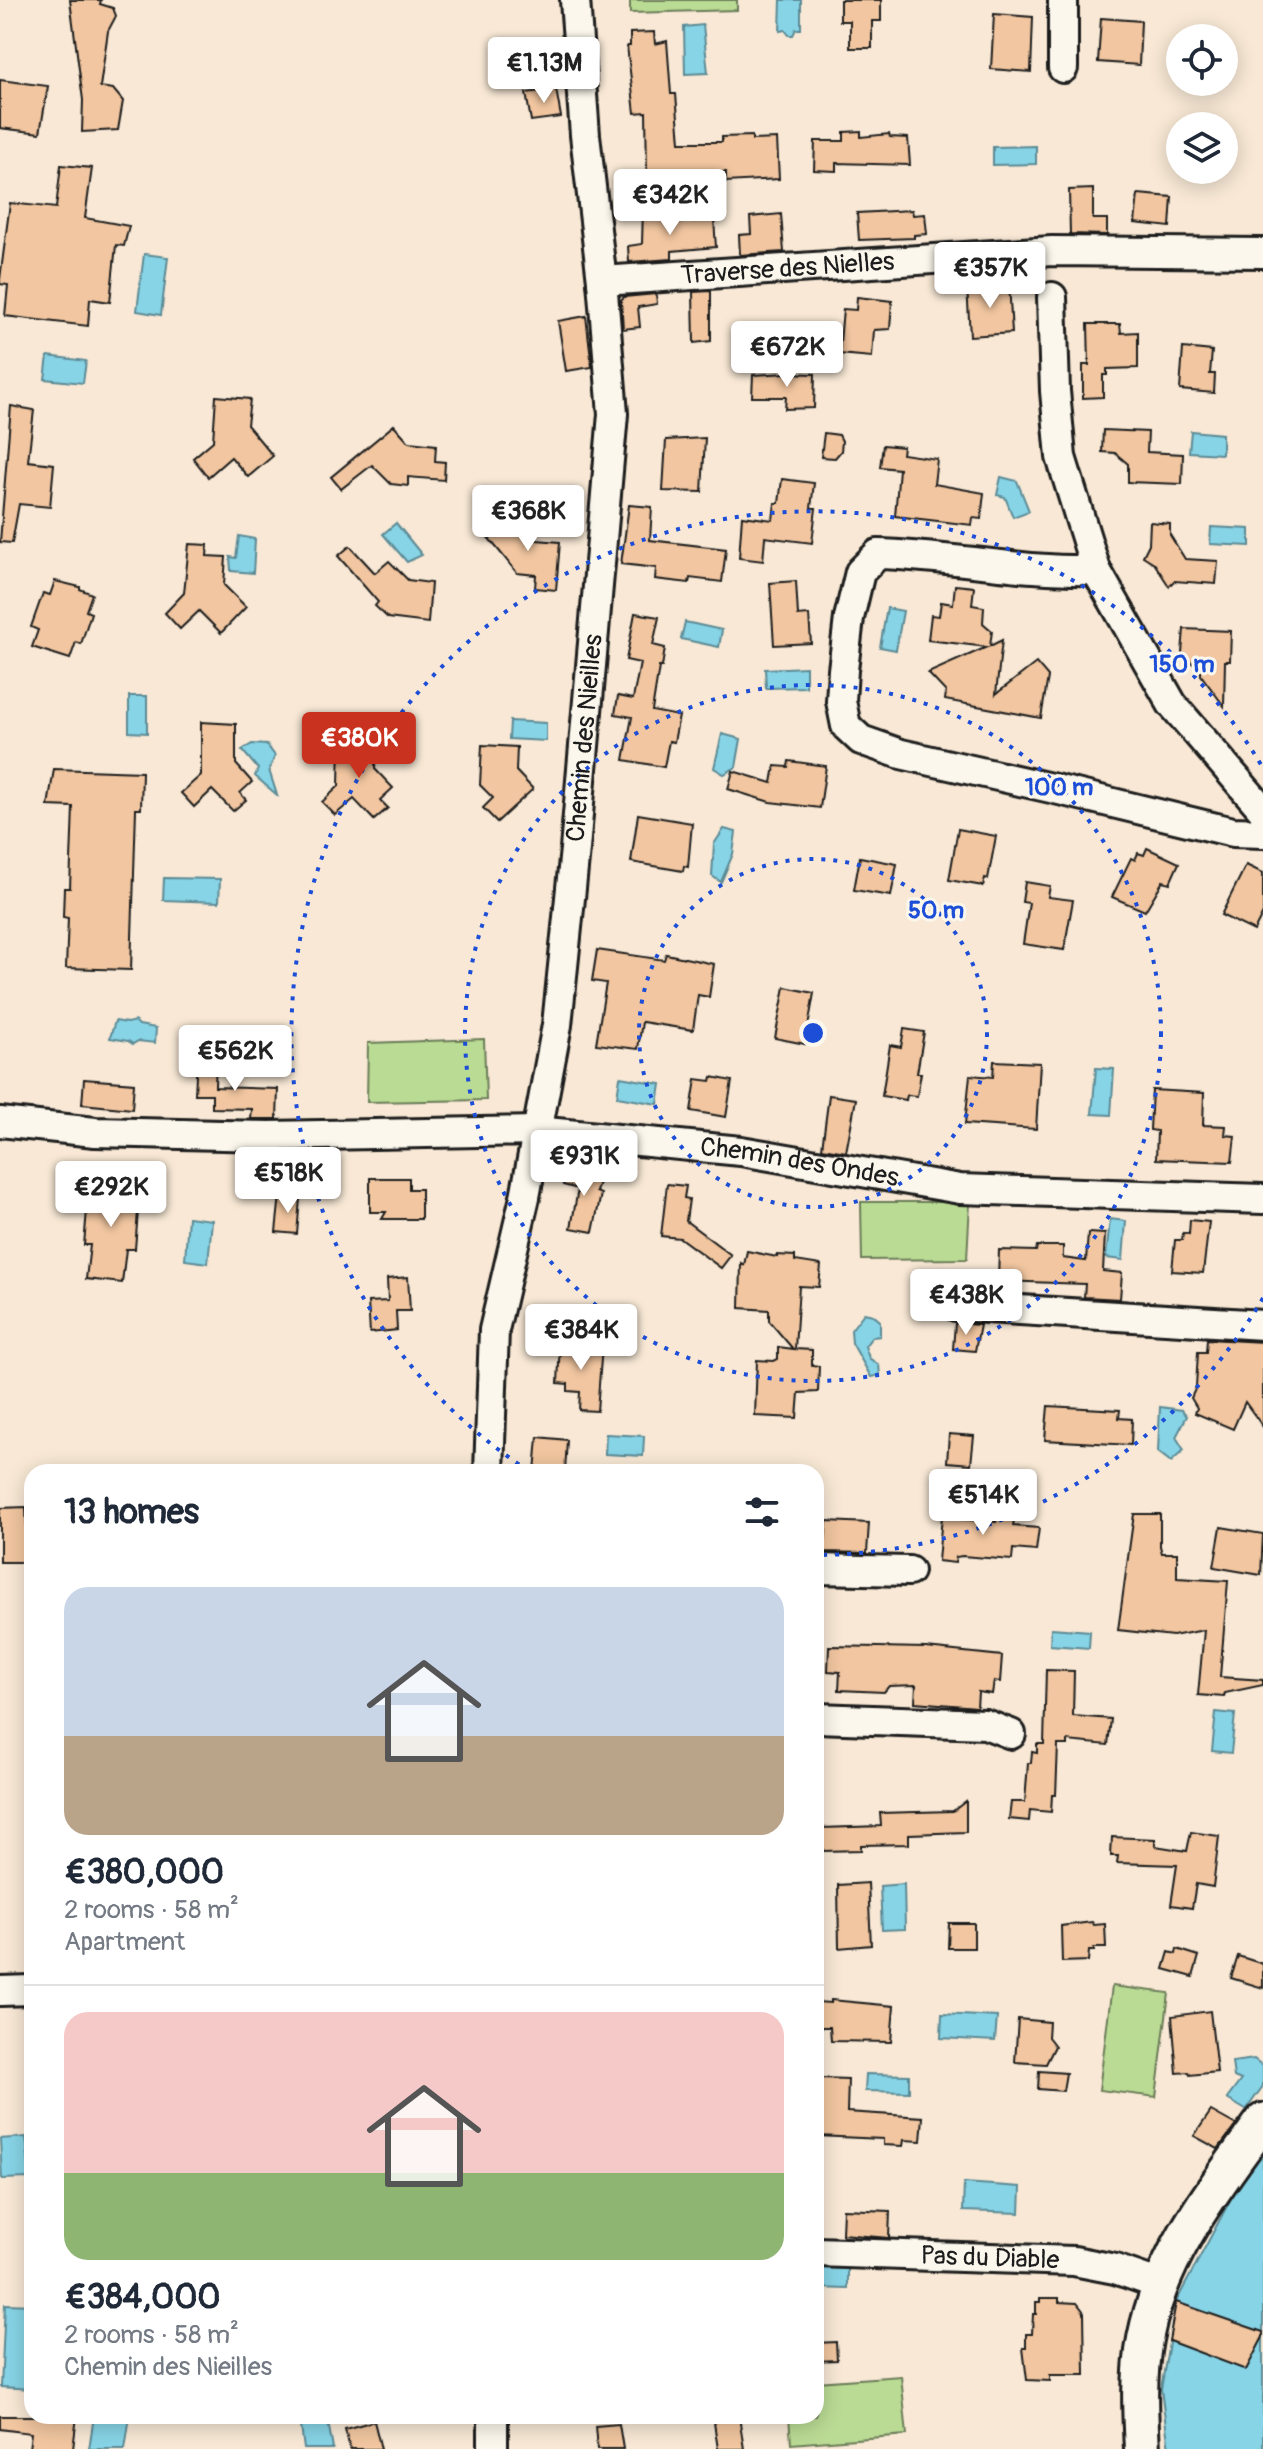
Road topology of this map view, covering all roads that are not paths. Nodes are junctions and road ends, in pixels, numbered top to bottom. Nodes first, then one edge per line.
1 (575, 0) edge
2 (1063, 0) edge
3 (1063, 68) dead end
4 (1263, 253) edge
5 (602, 281) junction
6 (1052, 297) dead end
7 (1096, 570) junction
8 (1263, 810) edge
9 (1263, 833) edge
10 (0, 1122) edge
11 (536, 1131) junction
12 (1263, 1199) edge
13 (956, 1306) dead end
14 (1263, 1325) edge
15 (489, 1464) edge
16 (824, 1569) edge
17 (909, 1571) dead end
18 (824, 1718) edge
19 (1011, 1734) dead end
20 (24, 1990) edge
21 (0, 1991) edge
22 (1263, 2121) edge
23 (824, 2252) edge
24 (1161, 2285) junction
25 (493, 2424) edge
26 (493, 2449) edge
27 (1142, 2449) edge

1 - 5 street, Chemin des Nieilles
2 - 3 street
4 - 5 street, Traverse des Nielles
5 - 11 street, Chemin des Nieilles
6 - 7 street
7 - 8 street
7 - 9 street
10 - 11 street, Chemin des Ondes
11 - 12 street, Chemin des Ondes
11 - 15 street, Chemin des Nieilles
13 - 14 street
16 - 17 street
18 - 19 street
20 - 21 street
22 - 24 street
23 - 24 street, Pas du Diable
24 - 27 street
25 - 26 street

